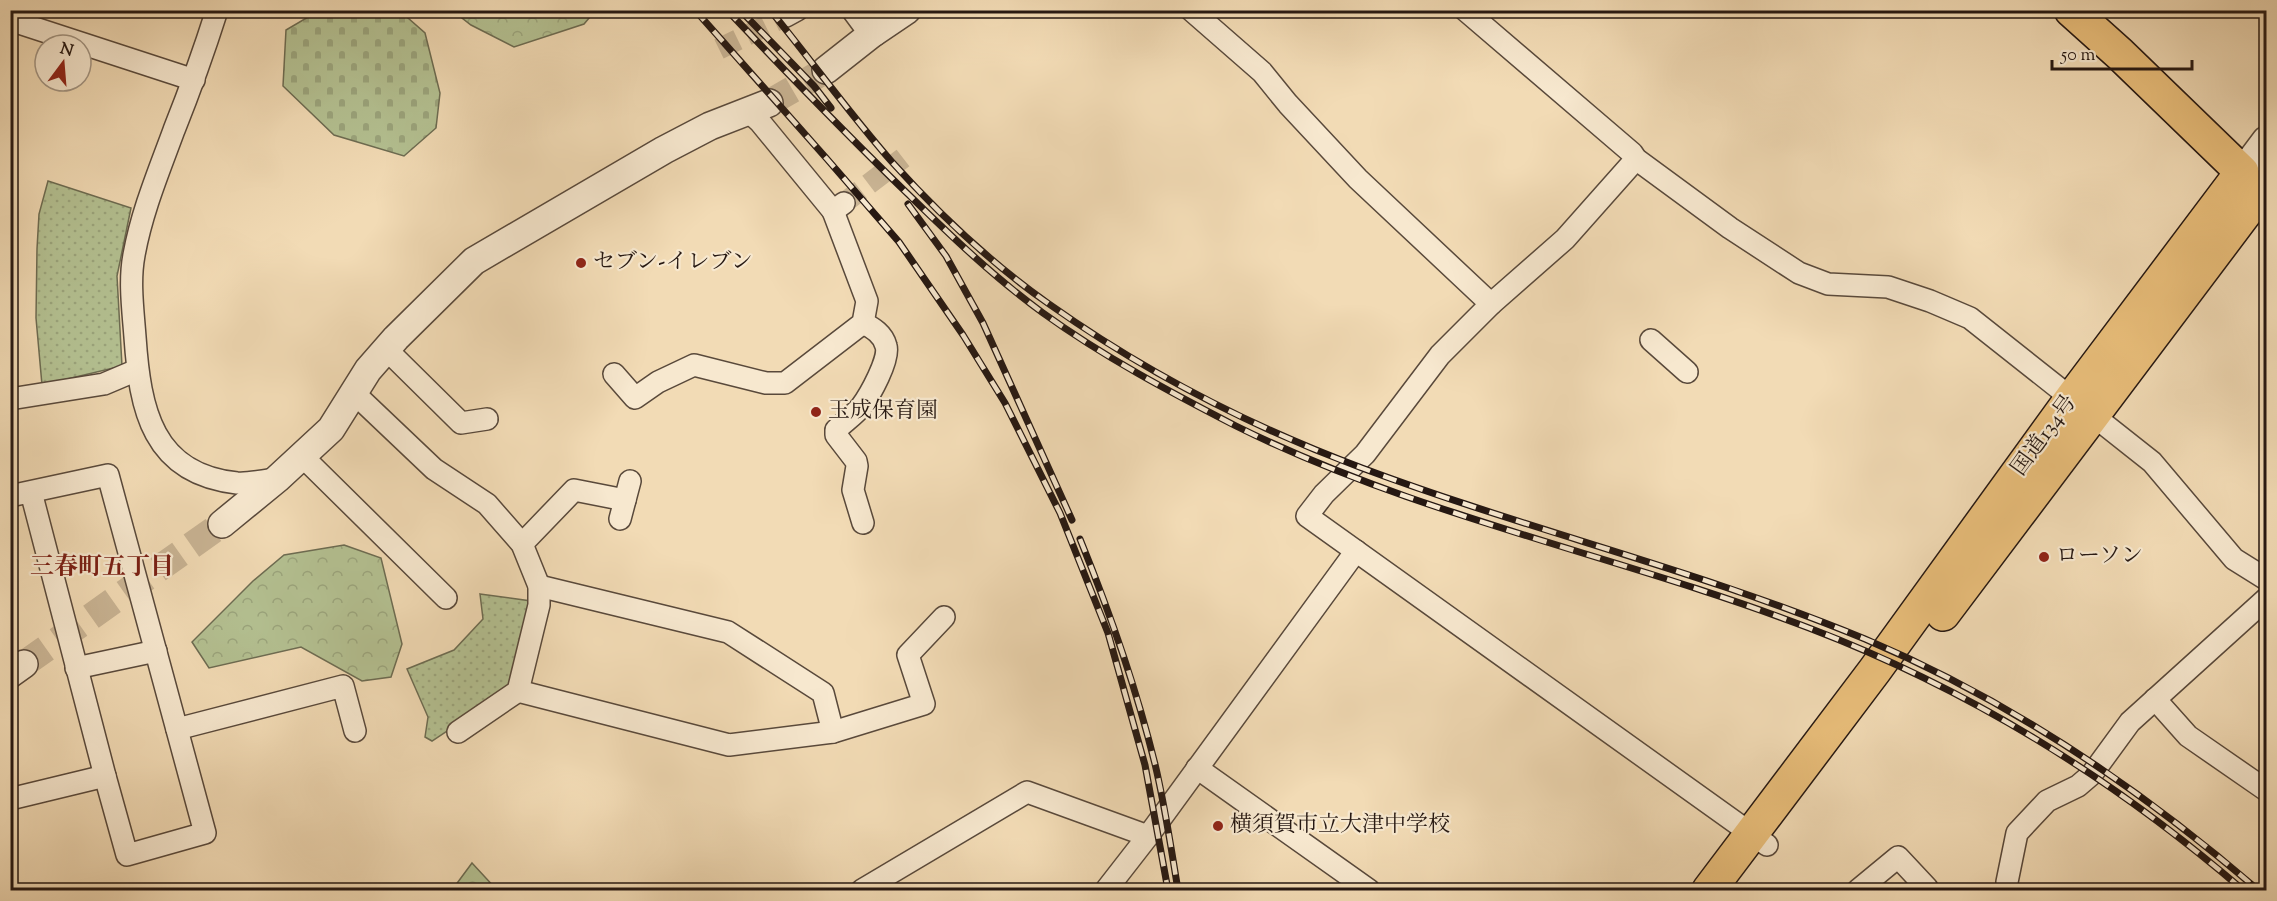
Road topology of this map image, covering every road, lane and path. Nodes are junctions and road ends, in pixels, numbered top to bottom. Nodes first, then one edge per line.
1 (218, 10) edge
2 (856, 10) edge
3 (907, 10) edge
4 (1191, 10) edge
5 (1465, 10) edge
6 (2071, 10) edge
7 (2103, 10) edge
8 (10, 20) edge
9 (873, 33) junction
10 (826, 70) tunnel mouth
11 (194, 80) junction
12 (758, 107) joint
13 (1636, 159) junction
14 (2259, 167) edge
15 (1491, 304) junction
16 (863, 323) junction
17 (1650, 340) dead end
18 (386, 349) junction
19 (137, 370) junction
20 (1687, 372) dead end
21 (614, 374) dead end
22 (354, 393) junction
23 (10, 399) edge
24 (2082, 406) junction
25 (487, 419) dead end
26 (302, 456) junction
27 (277, 479) junction
28 (21, 494) edge
29 (625, 500) dead end
30 (863, 523) dead end
31 (222, 524) tunnel mouth
32 (522, 544) junction
33 (1356, 551) junction
34 (2266, 579) edge
35 (539, 585) junction
36 (446, 598) dead end
37 (2266, 599) edge
38 (944, 617) dead end
39 (156, 651) junction
40 (76, 668) junction
41 (518, 691) junction
42 (2156, 699) junction
43 (177, 729) junction
44 (355, 731) dead end
45 (458, 732) dead end
46 (833, 732) junction
47 (1197, 768) junction
48 (105, 776) junction
49 (2266, 790) edge
50 (10, 799) edge
51 (1148, 836) junction
52 (1759, 839) junction
53 (875, 888) edge
54 (1106, 891) edge
55 (1369, 891) edge
56 (1709, 891) edge
57 (1734, 891) edge
58 (1858, 891) edge
59 (1927, 891) edge
60 (2008, 891) edge

1 - 11 street
2 - 9 street
3 - 9 street
4 - 15 street
5 - 13 street
6 - 14 highway
7 - 14 highway
8 - 11 street
9 - 10 street
11 - 19 street
12 - 16 street
12 - 18 street
13 - 15 street
13 - 24 street
14 - 24 highway, 国道134号
15 - 33 street
16 - 21 street
16 - 30 street
17 - 20 street
18 - 22 street
18 - 25 street
19 - 23 street
19 - 27 street
22 - 26 street
22 - 32 street
24 - 34 street
24 - 52 highway, 国道134号
26 - 27 street
26 - 36 street
27 - 31 street
28 - 39 street
28 - 40 street
29 - 32 street
32 - 35 street
33 - 47 street
33 - 52 street
35 - 41 street
35 - 46 street
37 - 42 street
38 - 46 street
39 - 40 street
39 - 43 street
40 - 48 street
41 - 45 street
41 - 46 street
42 - 49 street
42 - 60 street
43 - 44 street
43 - 48 street
47 - 51 street
47 - 55 street
48 - 50 street
51 - 53 street
51 - 54 street
52 - 56 highway, 国道134号
52 - 57 highway, 国道134号
58 - 59 street

